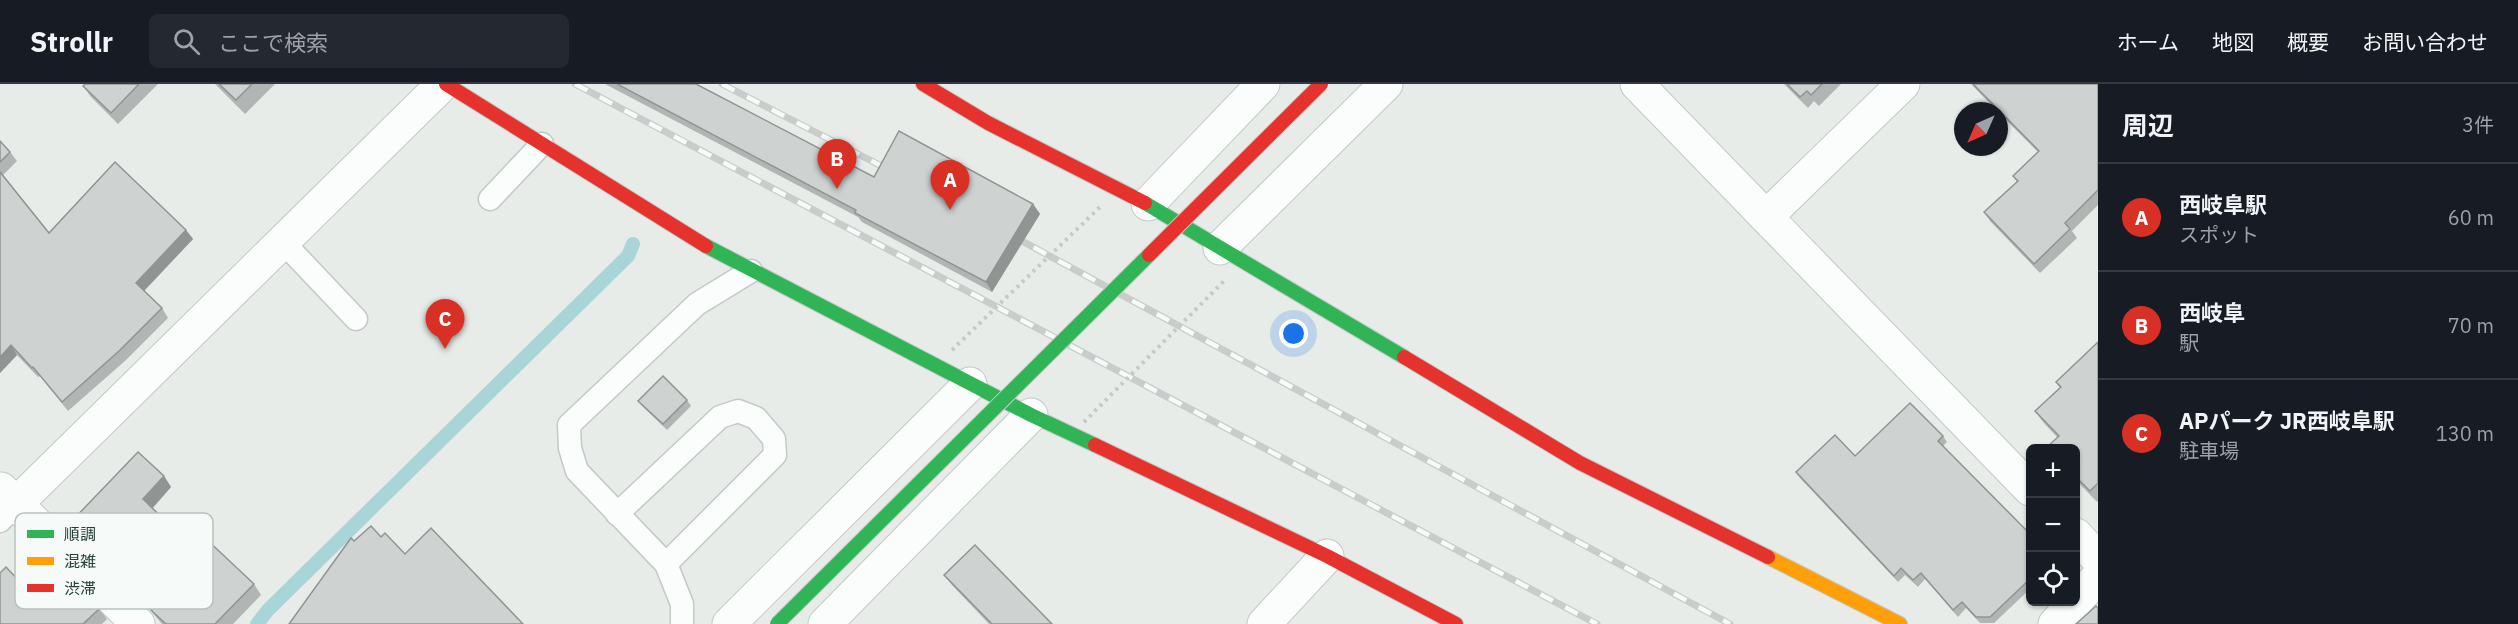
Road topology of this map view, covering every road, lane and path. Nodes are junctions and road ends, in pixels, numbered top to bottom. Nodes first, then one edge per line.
1 (444, 84) edge
2 (923, 84) edge
3 (1263, 84) edge
4 (1322, 84) edge
5 (1386, 84) edge
6 (1637, 84) edge
7 (1903, 84) edge
8 (542, 144) junction
9 (490, 200) dead end
10 (1148, 204) junction
11 (1101, 206) dead end
12 (1766, 217) junction
13 (283, 242) junction
14 (1220, 248) junction
15 (750, 272) junction
16 (1225, 280) dead end
17 (356, 320) dead end
18 (952, 350) dead end
19 (970, 384) junction
20 (1031, 415) junction
21 (1084, 422) dead end
22 (2026, 484) edge
23 (6, 504) edge
24 (617, 514) junction
25 (2080, 539) edge
26 (1327, 556) junction
27 (2098, 559) edge
28 (666, 564) junction
29 (2098, 577) edge
30 (2080, 596) edge
31 (2071, 606) edge
32 (122, 609) edge
33 (138, 624) edge
34 (682, 624) edge
35 (729, 624) edge
36 (777, 624) edge
37 (825, 624) edge
38 (1264, 624) edge
39 (1456, 624) edge
40 (1900, 624) edge
41 (2055, 624) edge

1 - 8 street
1 - 13 street
2 - 10 street
3 - 10 street
4 - 36 street, bridge
5 - 14 street
6 - 12 street
7 - 12 street
8 - 9 lane
8 - 15 street
10 - 14 street
11 - 18 path, bridge
12 - 22 street
13 - 17 lane
13 - 23 street
14 - 40 street
15 - 19 street
15 - 24 lane
16 - 21 path, bridge
19 - 20 street
19 - 35 street
20 - 26 street
20 - 37 street
24 - 28 lane
24 - 28 lane
25 - 27 street
26 - 38 street
26 - 39 street
28 - 34 lane
29 - 30 street
31 - 41 street
32 - 33 street

